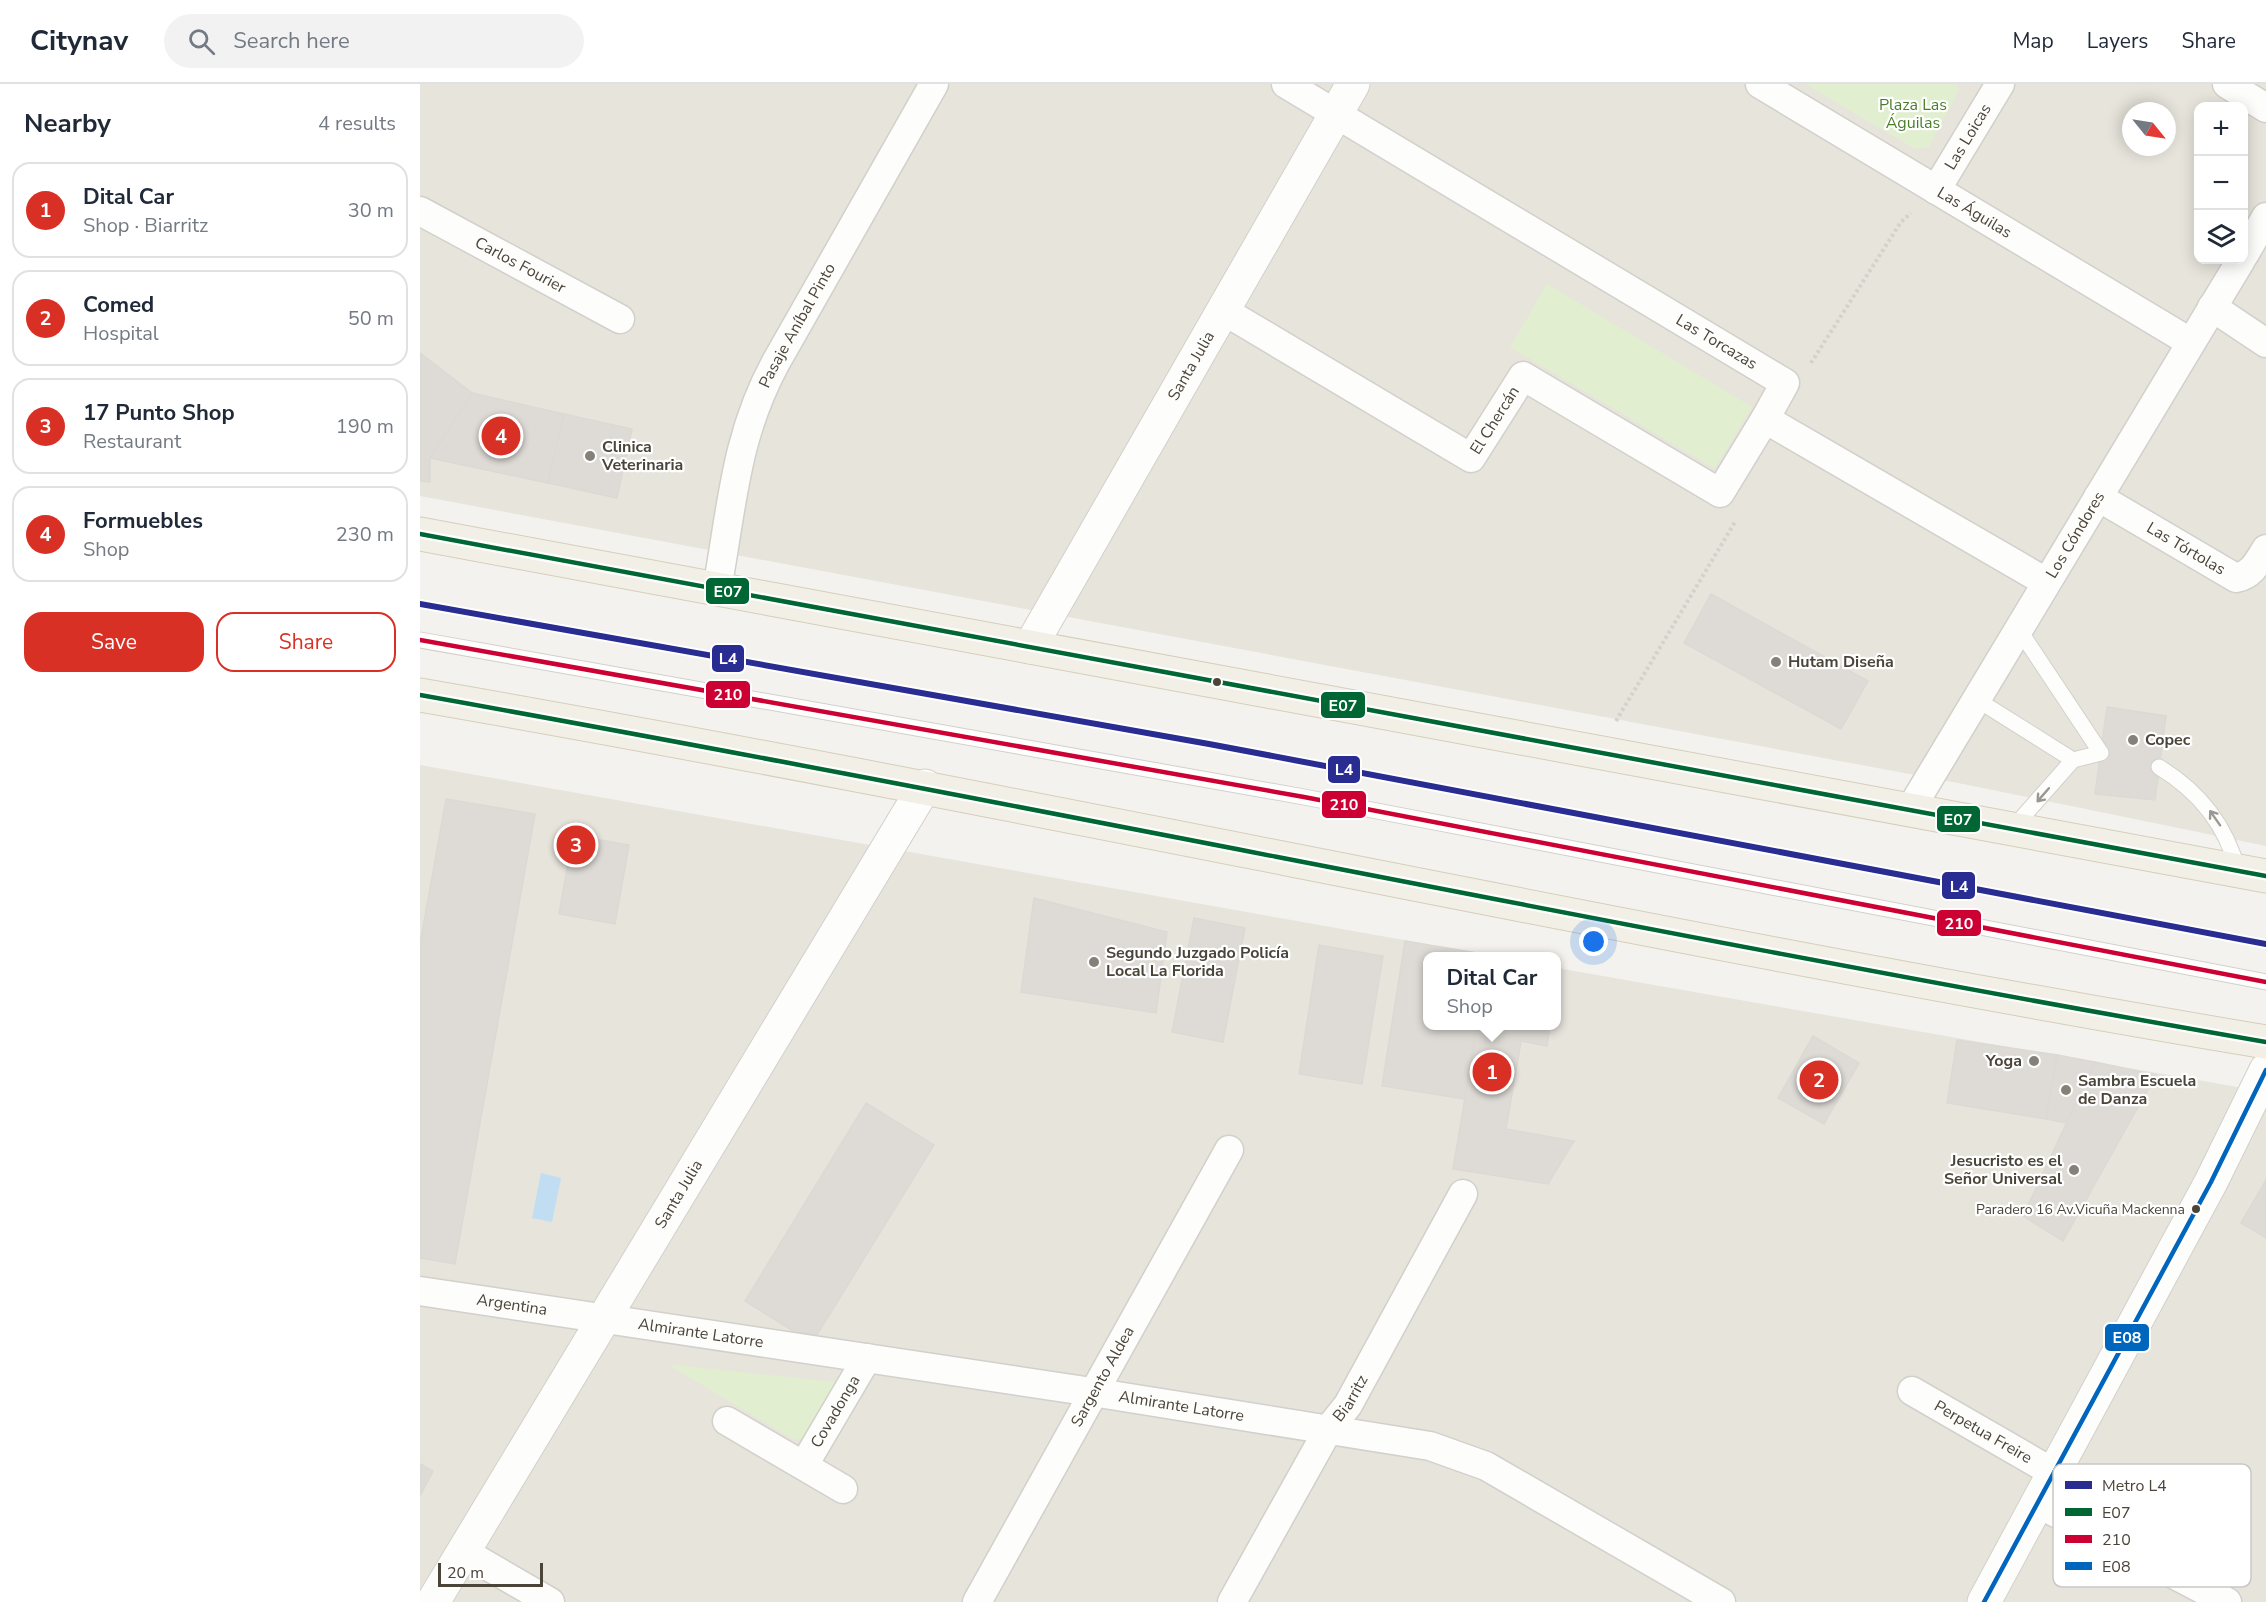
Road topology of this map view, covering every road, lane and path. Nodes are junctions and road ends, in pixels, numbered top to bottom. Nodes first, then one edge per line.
1 (934, 84) edge
2 (1286, 84) edge
3 (1353, 84) edge
4 (1760, 84) edge
5 (2000, 84) edge
6 (2227, 84) edge
7 (2266, 108) edge
8 (1336, 114) junction
9 (1936, 190) junction
10 (420, 211) edge
11 (2266, 217) edge
12 (2248, 248) edge
13 (2239, 264) edge
14 (2212, 307) junction
15 (1224, 311) junction
16 (620, 319) dead end
17 (2190, 342) junction
18 (2266, 343) edge
19 (1785, 383) junction
20 (1765, 419) junction
21 (1720, 493) junction
22 (2098, 496) junction
23 (420, 534) edge
24 (2266, 549) edge
25 (2046, 582) junction
26 (717, 589) junction
27 (2019, 628) junction
28 (420, 640) edge
29 (1030, 647) junction
30 (420, 695) edge
31 (1976, 699) junction
32 (1594, 751) junction
33 (2073, 760) junction
34 (2159, 767) dead end
35 (925, 786) junction
36 (1910, 810) junction
37 (2012, 829) junction
38 (2252, 874) edge
39 (2266, 982) edge
40 (2266, 1042) edge
41 (2266, 1070) edge
42 (1228, 1150) dead end
43 (1463, 1194) dead end
44 (420, 1291) edge
45 (603, 1320) junction
46 (867, 1358) junction
47 (1912, 1391) dead end
48 (1092, 1392) junction
49 (728, 1421) dead end
50 (1328, 1430) junction
51 (2059, 1464) edge
52 (804, 1465) junction
53 (2053, 1472) edge
54 (2053, 1475) edge
55 (843, 1489) dead end
56 (2037, 1503) junction
57 (2053, 1511) edge
58 (464, 1552) junction
59 (2198, 1587) edge
60 (433, 1602) edge
61 (550, 1602) edge
62 (977, 1602) edge
63 (1232, 1602) edge
64 (1721, 1602) edge
65 (1984, 1602) edge
66 (2227, 1602) edge

1 - 26 street, Pasaje Aníbal Pinto
2 - 8 street
3 - 8 street, Santa Julia
4 - 9 street, Las Águilas
5 - 9 street, Las Loicas
6 - 7 street
8 - 15 street, Santa Julia
8 - 19 street, Las Torcazas
9 - 17 street, Las Águilas
9 - 19 path
10 - 16 street, Carlos Fourier
11 - 12 street
13 - 14 street, Los Cóndores
14 - 17 street, Los Cóndores
14 - 18 street
15 - 21 street, El Chercán
15 - 29 street, Santa Julia
17 - 22 street, Los Cóndores
19 - 20 street
20 - 21 street
20 - 25 street
21 - 32 path
22 - 24 street, Las Tórtolas
22 - 25 street, Los Cóndores
23 - 26 main road
25 - 27 street, Los Cóndores
26 - 29 main road
27 - 31 street, Los Cóndores
27 - 33 lane
28 - 39 lane
29 - 32 main road
30 - 35 main road
31 - 33 lane
31 - 36 street, Los Cóndores
32 - 36 main road
33 -> 37 lane
38 -> 34 lane
35 - 40 main road
35 - 45 street, Santa Julia
36 - 37 main road
37 - 38 main road
41 - 51 street
42 - 48 street, Sargento Aldea
43 - 50 street, Biarritz
44 - 45 street, Argentina
45 - 46 street, Almirante Latorre
45 - 58 street, Santa Julia
46 - 48 street, Almirante Latorre
46 - 52 street, Covadonga
47 - 53 street, Perpetua Freire
48 - 50 street, Almirante Latorre
48 - 62 street, Sargento Aldea
49 - 52 street, Covadonga
50 - 63 street, Biarritz
50 - 64 street, Almirante Latorre
52 - 55 street, Covadonga
54 - 56 street
56 - 57 street
56 - 65 street
58 - 60 street, Santa Julia
58 - 61 street
59 - 66 street

